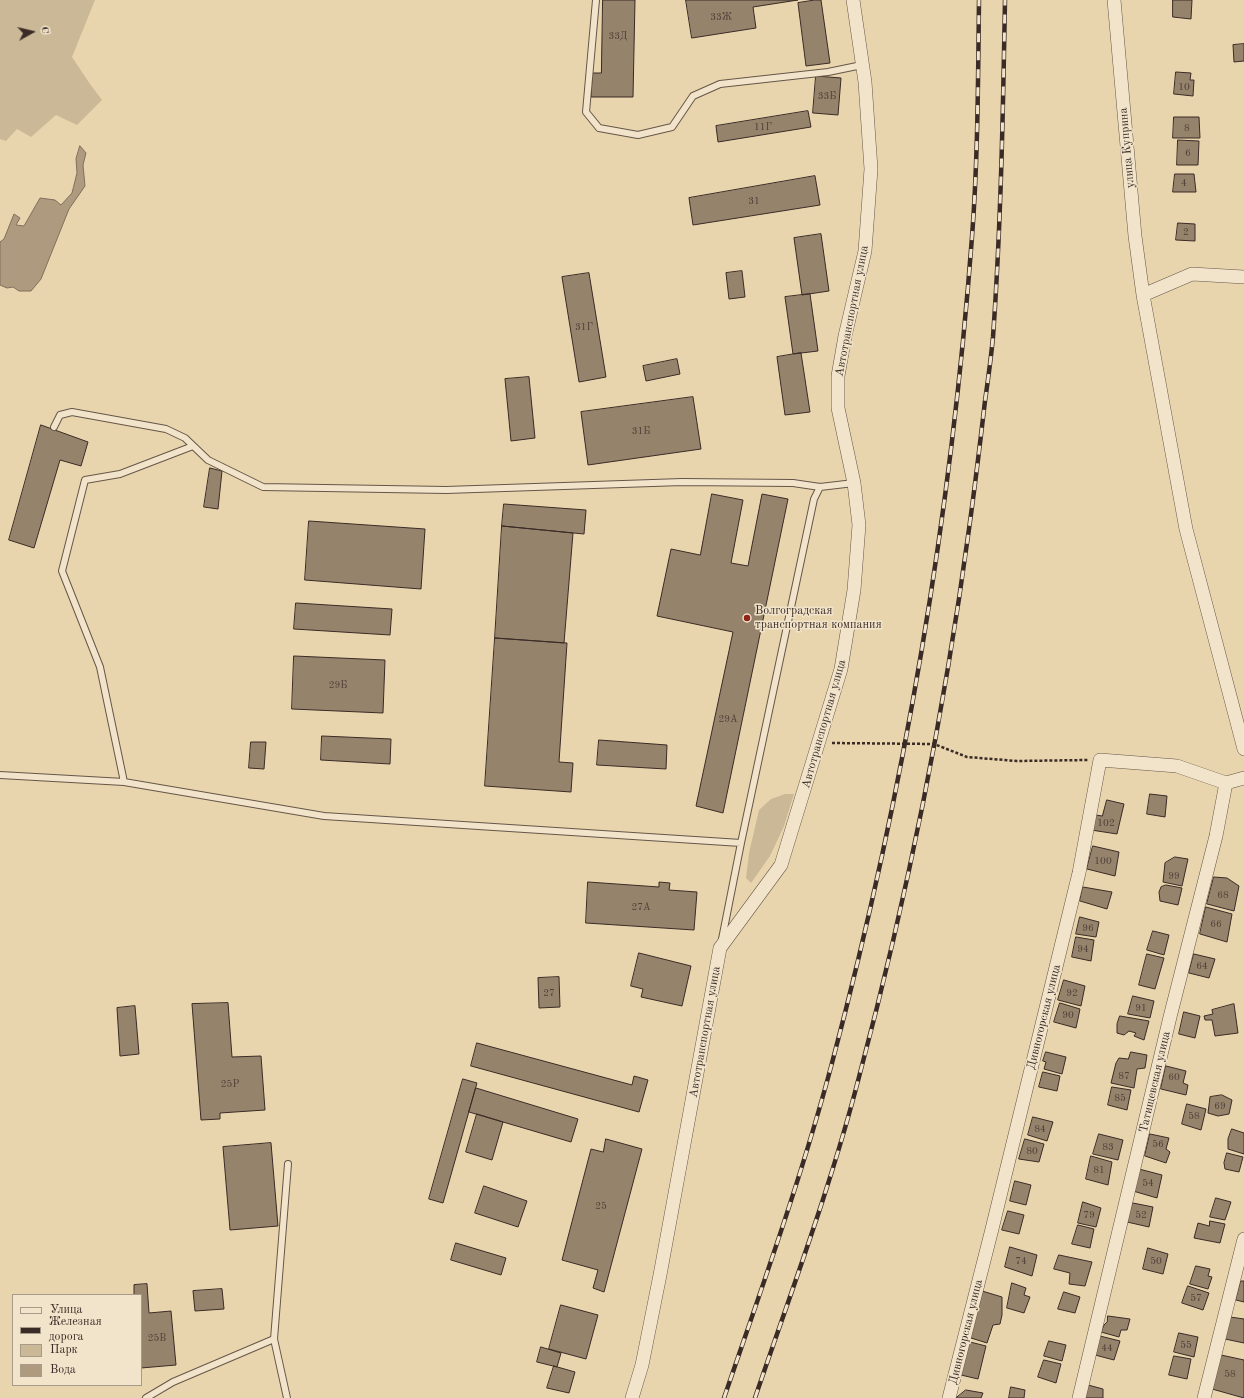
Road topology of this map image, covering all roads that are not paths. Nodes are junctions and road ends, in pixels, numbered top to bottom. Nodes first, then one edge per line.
1 (596, 0) edge
2 (853, 0) edge
3 (1114, 0) edge
4 (862, 65) junction
5 (1244, 277) edge
6 (1143, 295) junction
7 (54, 427) dead end
8 (193, 446) junction
9 (854, 482) junction
10 (820, 487) junction
11 (1238, 705) edge
12 (1244, 749) edge
13 (0, 775) edge
14 (1244, 778) edge
15 (124, 782) junction
16 (1226, 783) junction
17 (741, 843) junction
18 (720, 948) junction
19 (288, 1164) dead end
20 (1244, 1239) edge
21 (274, 1339) junction
22 (146, 1398) edge
23 (287, 1398) edge
24 (632, 1398) edge
25 (949, 1398) edge
26 (1079, 1398) edge
27 (1204, 1398) edge

1 - 4 lane
2 - 4 street, Автотранспортная улица
3 - 6 street, улица Куприна
4 - 9 street, Автотранспортная улица
5 - 6 street
6 - 11 street, улица Куприна
7 - 8 lane
8 - 10 lane
8 - 15 lane
9 - 10 lane
9 - 18 street, Автотранспортная улица
10 - 17 lane
11 - 12 street, улица Куприна
13 - 15 lane
14 - 16 street
15 - 17 lane
16 - 25 street, Дивногорская улица
16 - 26 street, Татищевская улица
17 - 18 lane
18 - 24 street, Автотранспортная улица
19 - 21 lane
20 - 27 street
21 - 22 lane
21 - 23 lane

